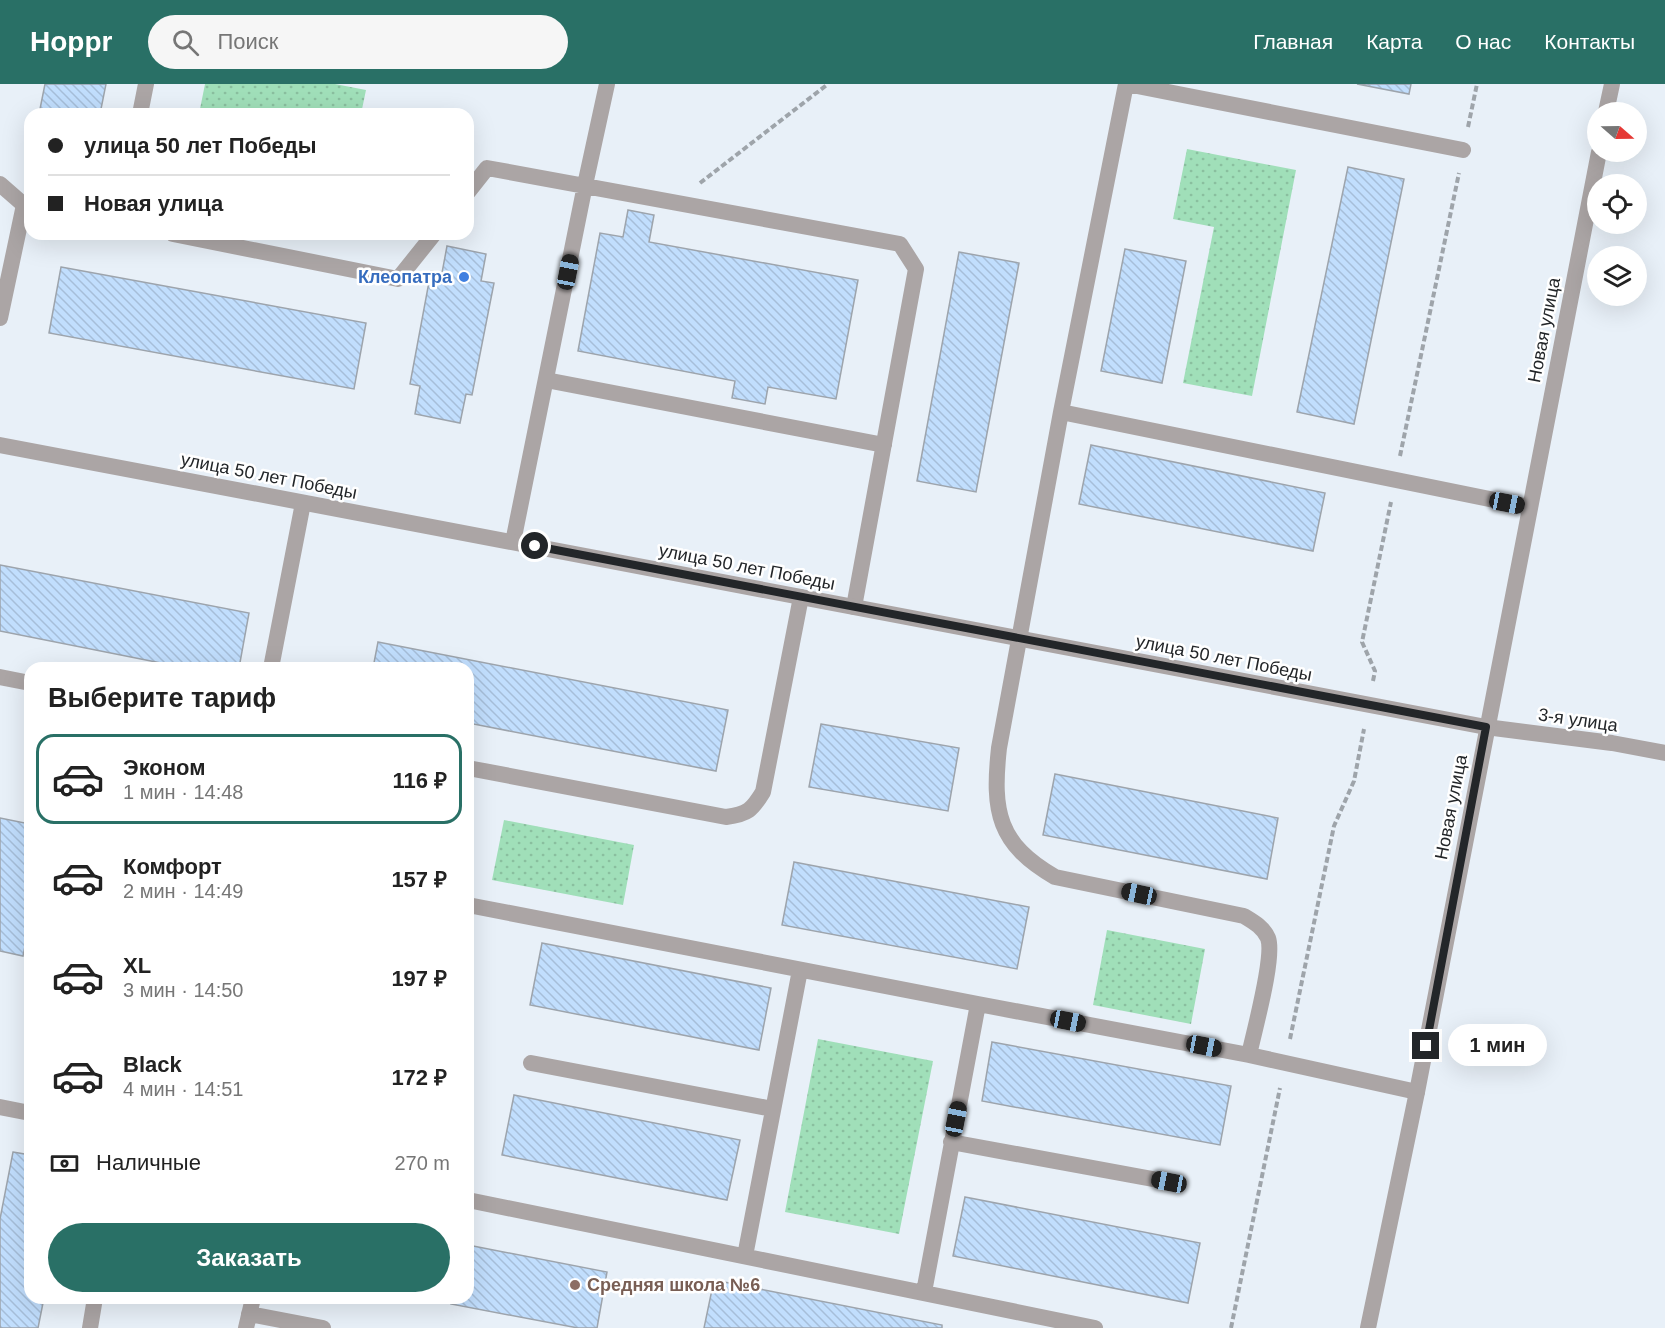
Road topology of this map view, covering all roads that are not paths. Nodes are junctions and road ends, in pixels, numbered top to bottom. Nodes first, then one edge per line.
1 (146, 84) edge
2 (607, 84) edge
3 (1127, 84) edge
4 (1612, 84) edge
5 (1608, 102) edge
6 (141, 108) edge
7 (1463, 150) dead end
8 (1597, 162) edge
9 (0, 184) edge
10 (474, 184) edge
11 (585, 185) junction
12 (24, 204) edge
13 (24, 218) edge
14 (203, 240) edge
15 (429, 240) edge
16 (0, 318) edge
17 (546, 380) junction
18 (1061, 412) junction
19 (0, 445) edge
20 (884, 445) junction
21 (303, 502) junction
22 (1529, 507) junction
23 (513, 542) junction
24 (801, 597) junction
25 (854, 607) junction
26 (1019, 639) junction
27 (272, 662) edge
28 (0, 677) edge
29 (24, 682) edge
30 (1486, 727) junction
31 (1665, 753) edge
32 (474, 769) edge
33 (474, 906) edge
34 (800, 970) junction
35 (978, 1005) junction
36 (1249, 1055) junction
37 (531, 1063) dead end
38 (1417, 1092) junction
39 (0, 1107) edge
40 (773, 1109) junction
41 (24, 1112) edge
42 (951, 1142) junction
43 (1169, 1182) dead end
44 (474, 1201) edge
45 (745, 1256) junction
46 (924, 1292) junction
47 (94, 1304) edge
48 (250, 1313) edge
49 (90, 1328) edge
50 (323, 1328) edge
51 (1095, 1328) edge
52 (1368, 1328) edge

1 - 6 street
2 - 11 street
3 - 7 street
3 - 18 street
4 - 5 street
8 - 22 street, Новая улица
9 - 12 street
10 - 11 street
11 - 17 street
11 - 20 street
13 - 16 street
14 - 15 street
17 - 20 street
17 - 23 street
18 - 22 street
18 - 26 street
19 - 21 street, улица 50 лет Победы
20 - 25 street
21 - 23 street, улица 50 лет Победы
21 - 27 street
22 - 30 street, Новая улица
23 - 24 street, улица 50 лет Победы
24 - 25 street, улица 50 лет Победы
24 - 32 street
25 - 26 street, улица 50 лет Победы
26 - 30 street, улица 50 лет Победы
26 - 36 street
28 - 29 street
30 - 31 street, 3-я улица
30 - 38 street, Новая улица
33 - 34 street
34 - 35 street
34 - 40 street
35 - 36 street
35 - 42 street
36 - 38 street
37 - 40 street
38 - 52 street, Новая улица
39 - 41 street
40 - 45 street
42 - 43 street
42 - 46 street
44 - 45 street
45 - 46 street
46 - 51 street
47 - 49 street
48 - 50 street

